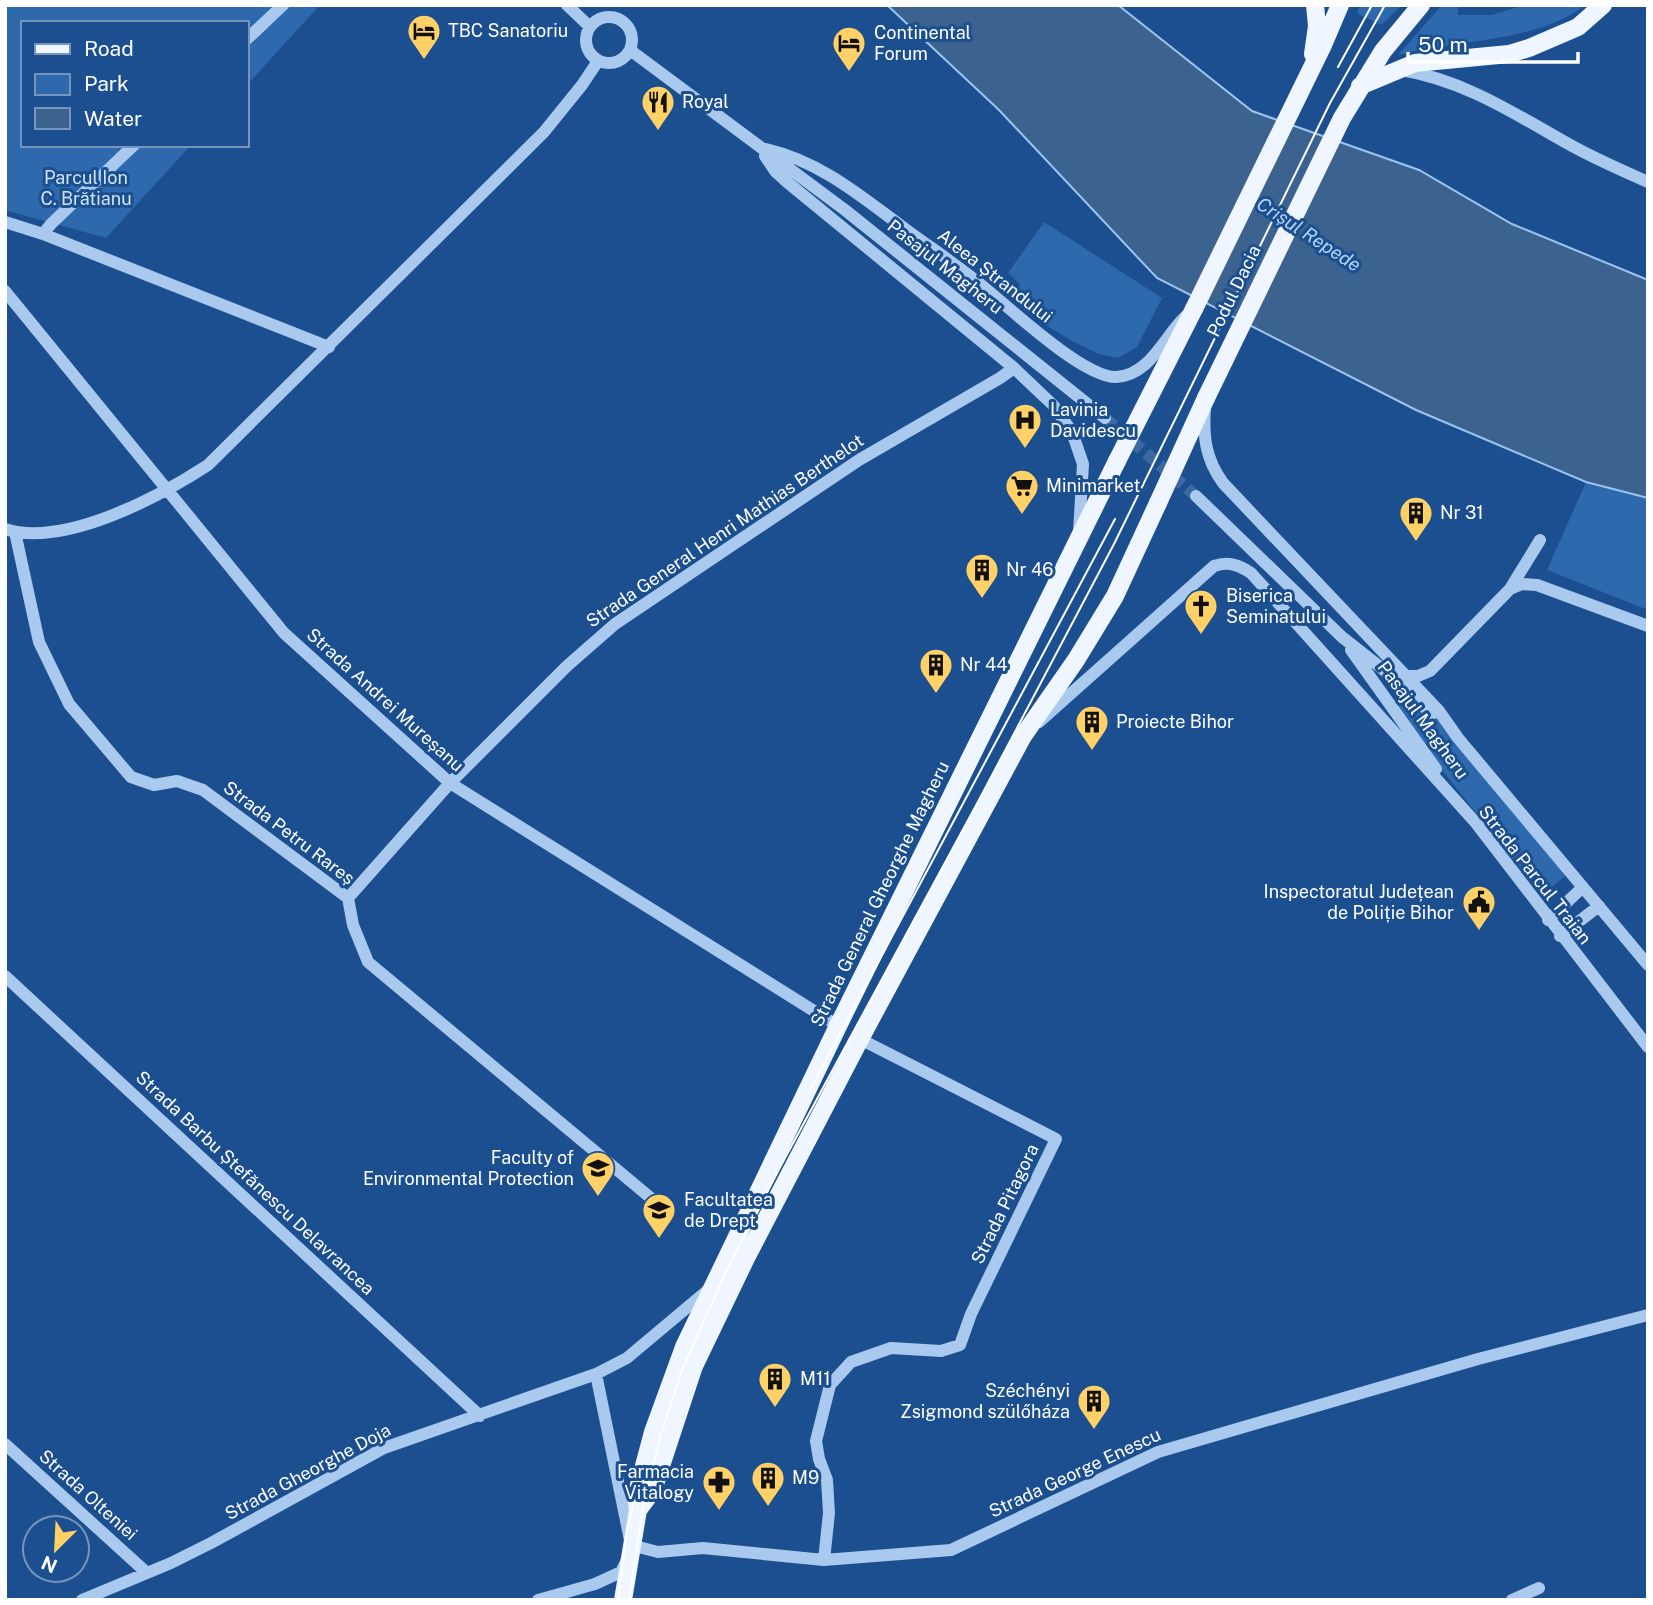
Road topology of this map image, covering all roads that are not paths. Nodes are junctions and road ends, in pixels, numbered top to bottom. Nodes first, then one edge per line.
1 (283, 5) edge
2 (567, 5) edge
3 (1315, 5) edge
4 (1324, 5) edge
5 (1340, 5) edge
6 (1421, 5) edge
7 (1603, 5) edge
8 (1317, 26) junction
9 (590, 27) junction
10 (248, 38) edge
11 (629, 50) junction
12 (598, 61) junction
13 (1311, 69) junction
14 (1395, 70) junction
15 (1360, 86) junction
16 (132, 147) edge
17 (761, 148) junction
18 (1648, 182) edge
19 (5, 222) edge
20 (43, 234) junction
21 (5, 291) edge
22 (1194, 309) junction
23 (329, 347) junction
24 (1014, 368) junction
25 (1219, 370) joint
26 (1206, 398) junction
27 (1105, 418) tunnel mouth
28 (168, 491) junction
29 (1196, 496) tunnel mouth
30 (10, 530) edge
31 (1078, 536) junction
32 (1540, 540) dead end
33 (1510, 589) junction
34 (1648, 626) edge
35 (1342, 637) junction
36 (1405, 676) junction
37 (1023, 736) junction
38 (1458, 738) junction
39 (450, 783) junction
40 (1476, 824) junction
41 (1583, 887) junction
42 (348, 898) junction
43 (1599, 905) junction
44 (1548, 920) junction
45 (1560, 936) junction
46 (1648, 965) edge
47 (5, 976) edge
48 (838, 1026) junction
49 (860, 1039) junction
50 (1648, 1046) edge
51 (659, 1204) dead end
52 (715, 1284) junction
53 (1648, 1315) edge
54 (596, 1374) junction
55 (480, 1416) junction
56 (5, 1444) edge
57 (638, 1510) junction
58 (630, 1550) junction
59 (824, 1560) junction
60 (147, 1573) junction
61 (1539, 1588) dead end
62 (82, 1600) edge
63 (538, 1600) edge
64 (623, 1600) edge
65 (1512, 1600) edge

1 - 10 street
2 - 9 street
3 - 8 main road
4 - 8 main road
5 - 13 main road, Podul Dacia
6 - 15 main road, Podul Dacia
7 - 14 main road
8 - 13 main road
9 - 11 street
9 - 12 street
11 - 12 street
11 - 17 street, Aleea Ștrandului
12 - 23 street
13 - 22 main road, Podul Dacia
14 - 15 main road
14 - 18 street
15 - 25 main road, Podul Dacia
16 - 20 street
17 - 22 street, Aleea Ștrandului
17 - 24 street, Aleea Ștrandului
17 - 27 street, Pasajul Magheru
19 - 20 street
20 - 23 street
21 - 28 street, Strada Andrei Mureșanu
22 - 31 main road, Strada General Gheorghe Magheru, bridge
23 - 28 street
24 - 31 street, Aleea Ștrandului
24 - 39 street, Strada General Henri Mathias Berthelot
25 - 26 main road, Strada General Gheorghe Magheru
26 - 36 street, Strada Parcul Traian
26 - 37 main road, Strada General Gheorghe Magheru, bridge
28 - 30 street
28 - 39 street, Strada Andrei Mureșanu
29 - 35 street, Pasajul Magheru
30 - 42 street, Strada Petru Rareș
31 - 48 main road, Strada General Gheorghe Magheru
32 - 33 street
33 - 34 street
33 - 36 street
35 - 38 street, Pasajul Magheru
35 - 40 street, Pasajul Magheru
36 - 38 street, Strada Parcul Traian
37 - 40 street, Strada Parcul Traian
37 - 49 main road, Strada General Gheorghe Magheru
38 - 41 street, Strada Parcul Traian
39 - 42 street, Strada General Henri Mathias Berthelot
39 - 48 street, Strada Andrei Mureșanu
40 - 44 street, Strada Parcul Traian
41 - 43 street, Strada Parcul Traian
41 - 44 street
42 - 51 street, Strada Petru Rareș
43 - 45 street
43 - 46 street, Strada Parcul Traian
44 - 45 street, Strada Parcul Traian
45 - 50 street, Strada Parcul Traian
47 - 55 street, Strada Barbu Ștefănescu Delavrancea
48 - 52 main road, Strada General Gheorghe Magheru
49 - 57 main road, Strada General Gheorghe Magheru
49 - 59 street, Strada Pitagora
52 - 54 street, Strada Gheorghe Doja
52 - 57 main road, Strada General Gheorghe Magheru
53 - 59 street, Strada George Enescu
54 - 55 street, Strada Gheorghe Doja
54 - 58 street
55 - 60 street, Strada Gheorghe Doja
56 - 60 street, Strada Olteniei
57 - 58 main road, Strada General Gheorghe Magheru
58 - 59 street, Strada George Enescu
58 - 63 street
58 - 64 main road, Strada General Gheorghe Magheru
60 - 62 street, Strada Gheorghe Doja
61 - 65 street

